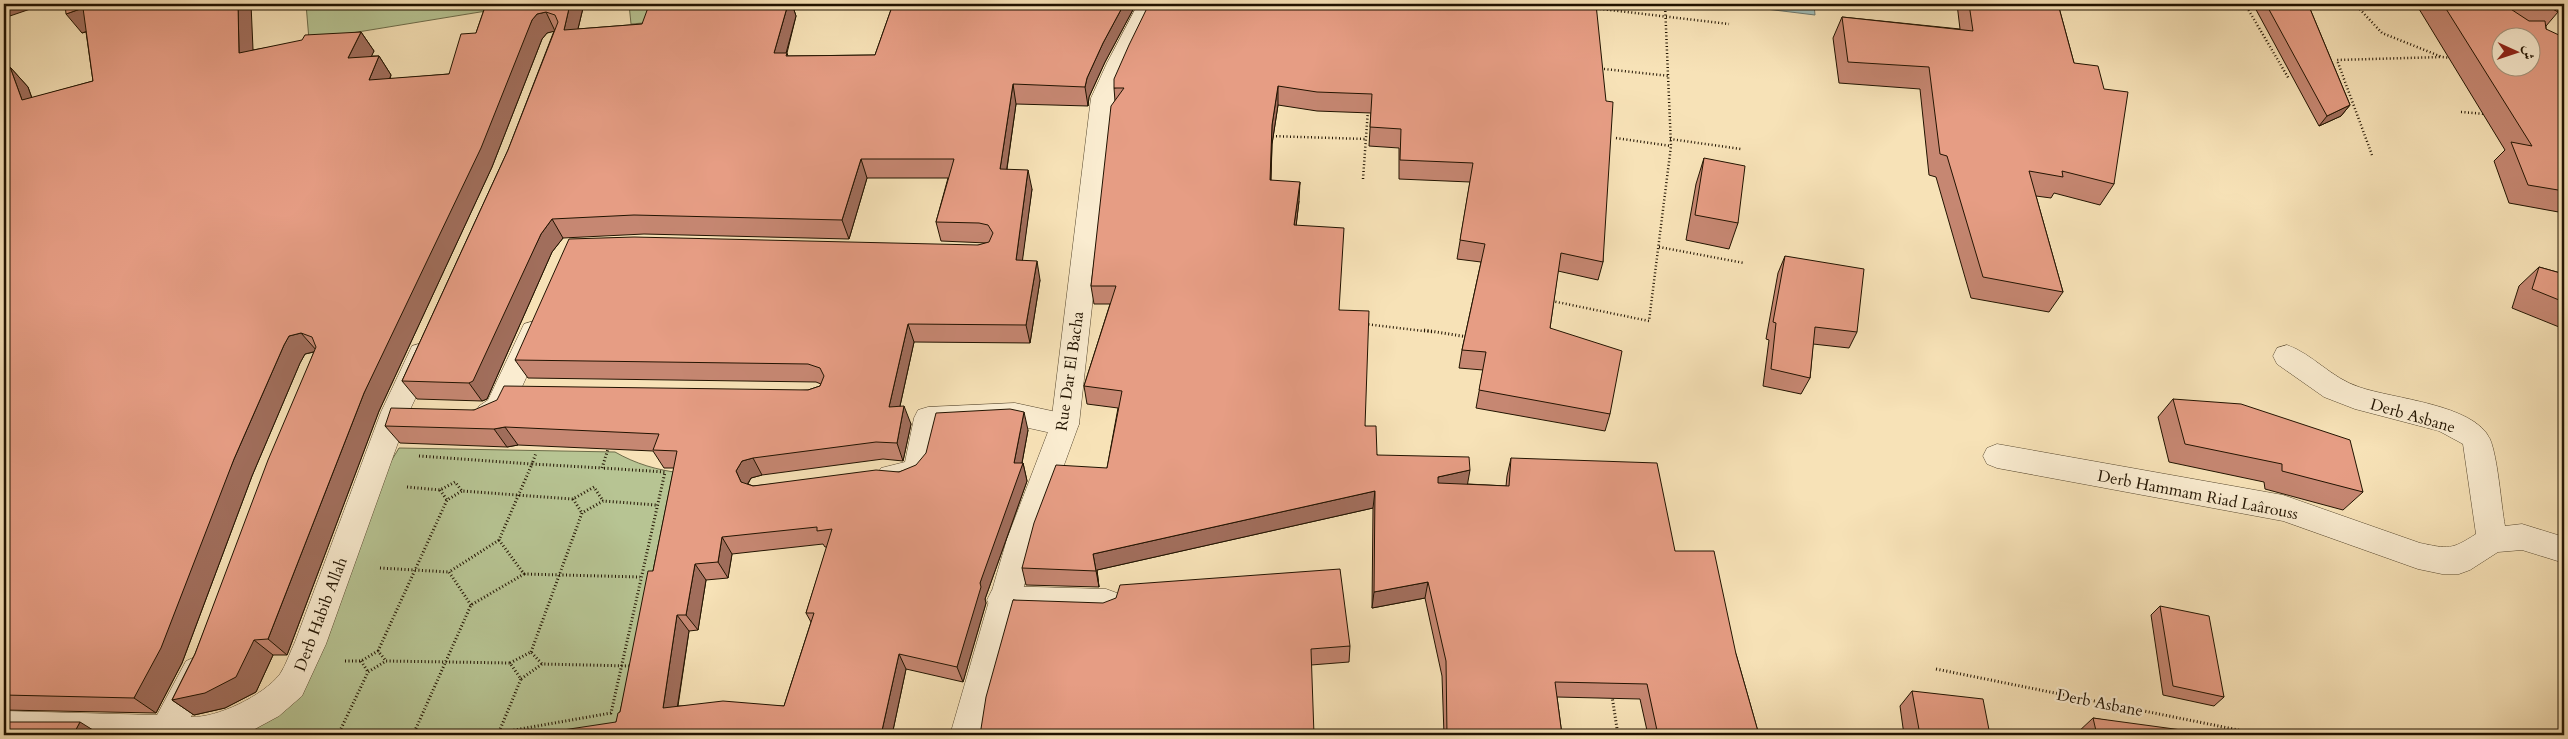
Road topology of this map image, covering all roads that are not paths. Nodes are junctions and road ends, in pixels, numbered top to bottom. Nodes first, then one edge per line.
1 (1149, 4) edge
2 (545, 305) edge
3 (434, 329) edge
4 (2287, 356) dead end
5 (508, 391) junction
6 (538, 392) edge
7 (395, 412) junction
8 (422, 413) edge
9 (468, 414) edge
10 (1065, 424) junction
11 (1997, 456) dead end
12 (865, 476) edge
13 (2492, 540) junction
14 (2564, 550) edge
15 (1003, 600) junction
16 (1106, 603) edge
17 (208, 642) edge
18 (4, 727) edge
19 (166, 731) junction
20 (966, 735) edge

1 - 10 street, Rue Dar El Bacha
2 - 5 street
3 - 7 street, Derb Habib Allah
4 - 13 street, Derb Asbane
5 - 6 street
5 - 9 street
7 - 8 street
7 - 19 street, Derb Habib Allah
10 - 12 street
10 - 15 street, Rue Dar El Bacha
11 - 13 street, Derb Hammam Riad Laârouss
13 - 14 street, Derb Hammam Riad Laârouss
15 - 16 street
15 - 20 street, Rue Dar El Bacha
17 - 19 street
18 - 19 street, Derb Habib Allah

